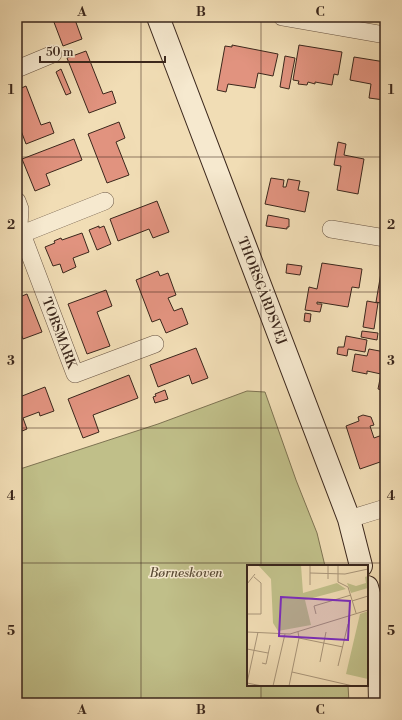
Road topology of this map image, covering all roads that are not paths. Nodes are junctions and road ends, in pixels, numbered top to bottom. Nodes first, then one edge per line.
1 (158, 17) edge
2 (282, 17) edge
3 (385, 36) edge
4 (53, 54) dead end
5 (17, 69) edge
6 (17, 201) edge
7 (105, 201) dead end
8 (331, 229) dead end
9 (22, 234) junction
10 (385, 238) edge
11 (155, 344) dead end
12 (385, 508) edge
13 (349, 519) junction
14 (362, 565) edge
15 (368, 591) edge
16 (382, 656) edge
17 (380, 703) edge

1 - 13 street, THORSGÅRDSVEJ
2 - 3 street
4 - 5 street
6 - 9 street, TORSMARK
7 - 9 street
8 - 10 street
9 - 11 street, TORSMARK
12 - 13 street
13 - 14 street, THORSGÅRDSVEJ
15 - 16 street
16 - 17 street

